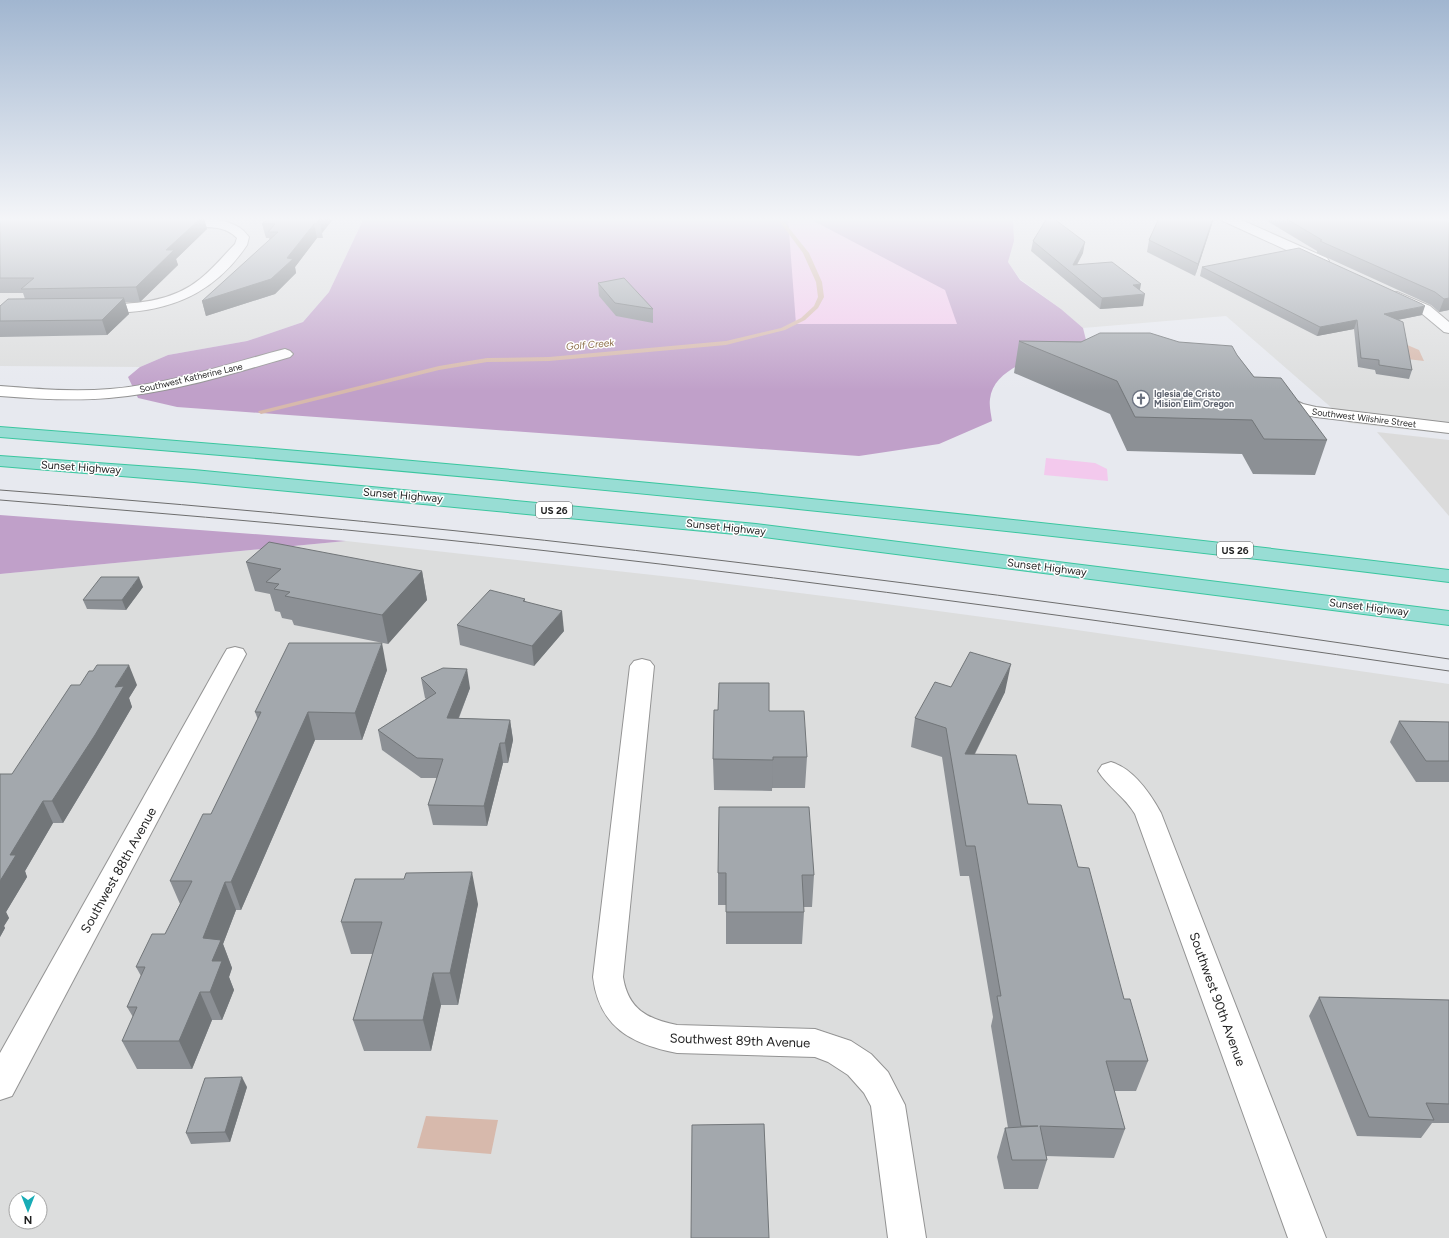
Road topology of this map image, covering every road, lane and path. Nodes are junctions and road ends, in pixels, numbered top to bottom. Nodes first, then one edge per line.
1 (211, 276) edge
2 (1388, 292) edge
3 (88, 309) edge
4 (1449, 329) edge
5 (285, 354) dead end
6 (1273, 384) edge
7 (0, 391) edge
8 (1449, 428) edge
9 (0, 432) edge
10 (0, 461) edge
11 (1449, 576) edge
12 (1449, 618) edge
13 (235, 654) dead end
14 (642, 666) dead end
15 (1111, 771) dead end
16 (0, 1085) edge
17 (907, 1238) edge
18 (1307, 1238) edge

1 - 3 street
2 - 4 street
5 - 7 street, Southwest Katherine Lane
6 - 8 street, Southwest Wilshire Street
9 - 11 highway, US 26
10 - 12 highway, Sunset Highway / US 26
13 - 16 street, Southwest 88th Avenue
14 - 17 street, Southwest 89th Avenue
15 - 18 street, Southwest 90th Avenue

